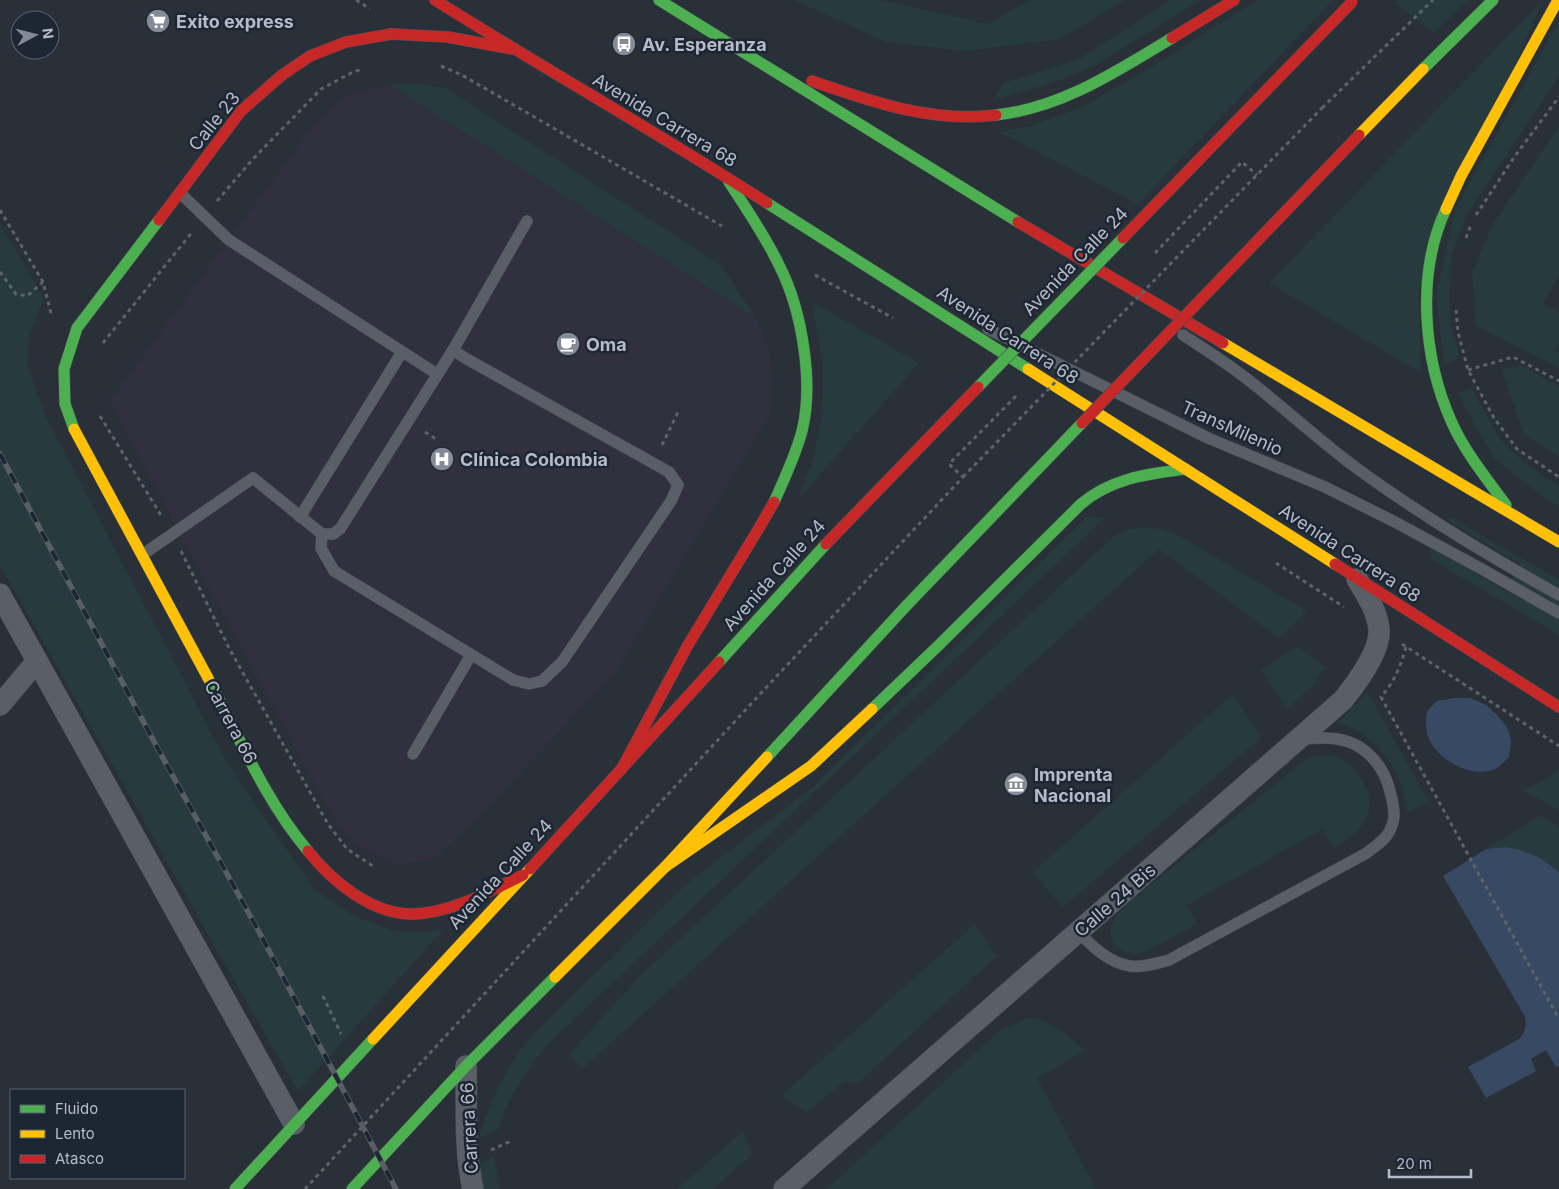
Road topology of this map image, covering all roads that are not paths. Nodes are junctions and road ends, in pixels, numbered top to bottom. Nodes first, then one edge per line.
1 (435, 0) edge
2 (659, 0) edge
3 (1234, 0) edge
4 (1492, 0) edge
5 (1558, 0) edge
6 (1353, 1) edge
7 (513, 49) junction
8 (766, 66) junction
9 (724, 175) junction
10 (945, 176) junction
11 (180, 193) junction
12 (527, 221) dead end
13 (888, 279) junction
14 (453, 350) junction
15 (402, 352) junction
16 (64, 369) joint
17 (437, 374) junction
18 (1186, 469) junction
19 (1512, 514) junction
20 (300, 517) junction
21 (322, 534) junction
22 (1559, 542) edge
23 (142, 555) junction
24 (1357, 579) junction
25 (0, 594) edge
26 (1559, 595) edge
27 (1559, 613) edge
28 (471, 655) junction
29 (37, 661) junction
30 (0, 705) edge
31 (1559, 707) edge
32 (1298, 739) junction
33 (414, 754) dead end
34 (621, 770) junction
35 (665, 867) junction
36 (524, 875) junction
37 (1078, 932) junction
38 (466, 1066) junction
39 (294, 1124) junction
40 (235, 1189) edge
41 (352, 1189) edge
42 (473, 1189) edge
43 (784, 1189) edge

1 - 7 main road, Avenida Carrera 68
2 - 8 main road
3 - 8 main road
4 - 35 main road, bridge
5 - 19 main road
6 - 34 main road, Avenida Calle 24, bridge
7 - 9 main road, Avenida Carrera 68
7 - 11 main road, Calle 23
8 - 10 main road
9 - 13 main road, Avenida Carrera 68
9 - 34 main road
10 - 19 main road
10 - 26 lane, TransMilenio
11 - 15 lane
11 - 16 main road, Calle 23
12 - 14 lane
13 - 18 main road, Avenida Carrera 68
13 - 27 lane, TransMilenio
14 - 17 lane
14 - 28 lane
15 - 17 lane
15 - 20 lane
16 - 23 main road, Carrera 66
17 - 21 lane
18 - 24 main road, Avenida Carrera 68
18 - 35 main road
19 - 22 main road
20 - 21 lane
20 - 23 lane
21 - 28 lane
23 - 36 main road, Carrera 66
24 - 31 main road, Avenida Carrera 68
24 - 32 street, Calle 24 Bis
25 - 29 street
28 - 33 lane
29 - 30 street
29 - 39 street
32 - 37 street, Calle 24 Bis
32 - 37 lane
34 - 36 main road, Avenida Calle 24
35 - 38 main road
36 - 39 main road, Avenida Calle 24
37 - 43 street, Calle 24 Bis
38 - 41 main road
38 - 42 street, Carrera 66
39 - 40 main road, Avenida Calle 24

